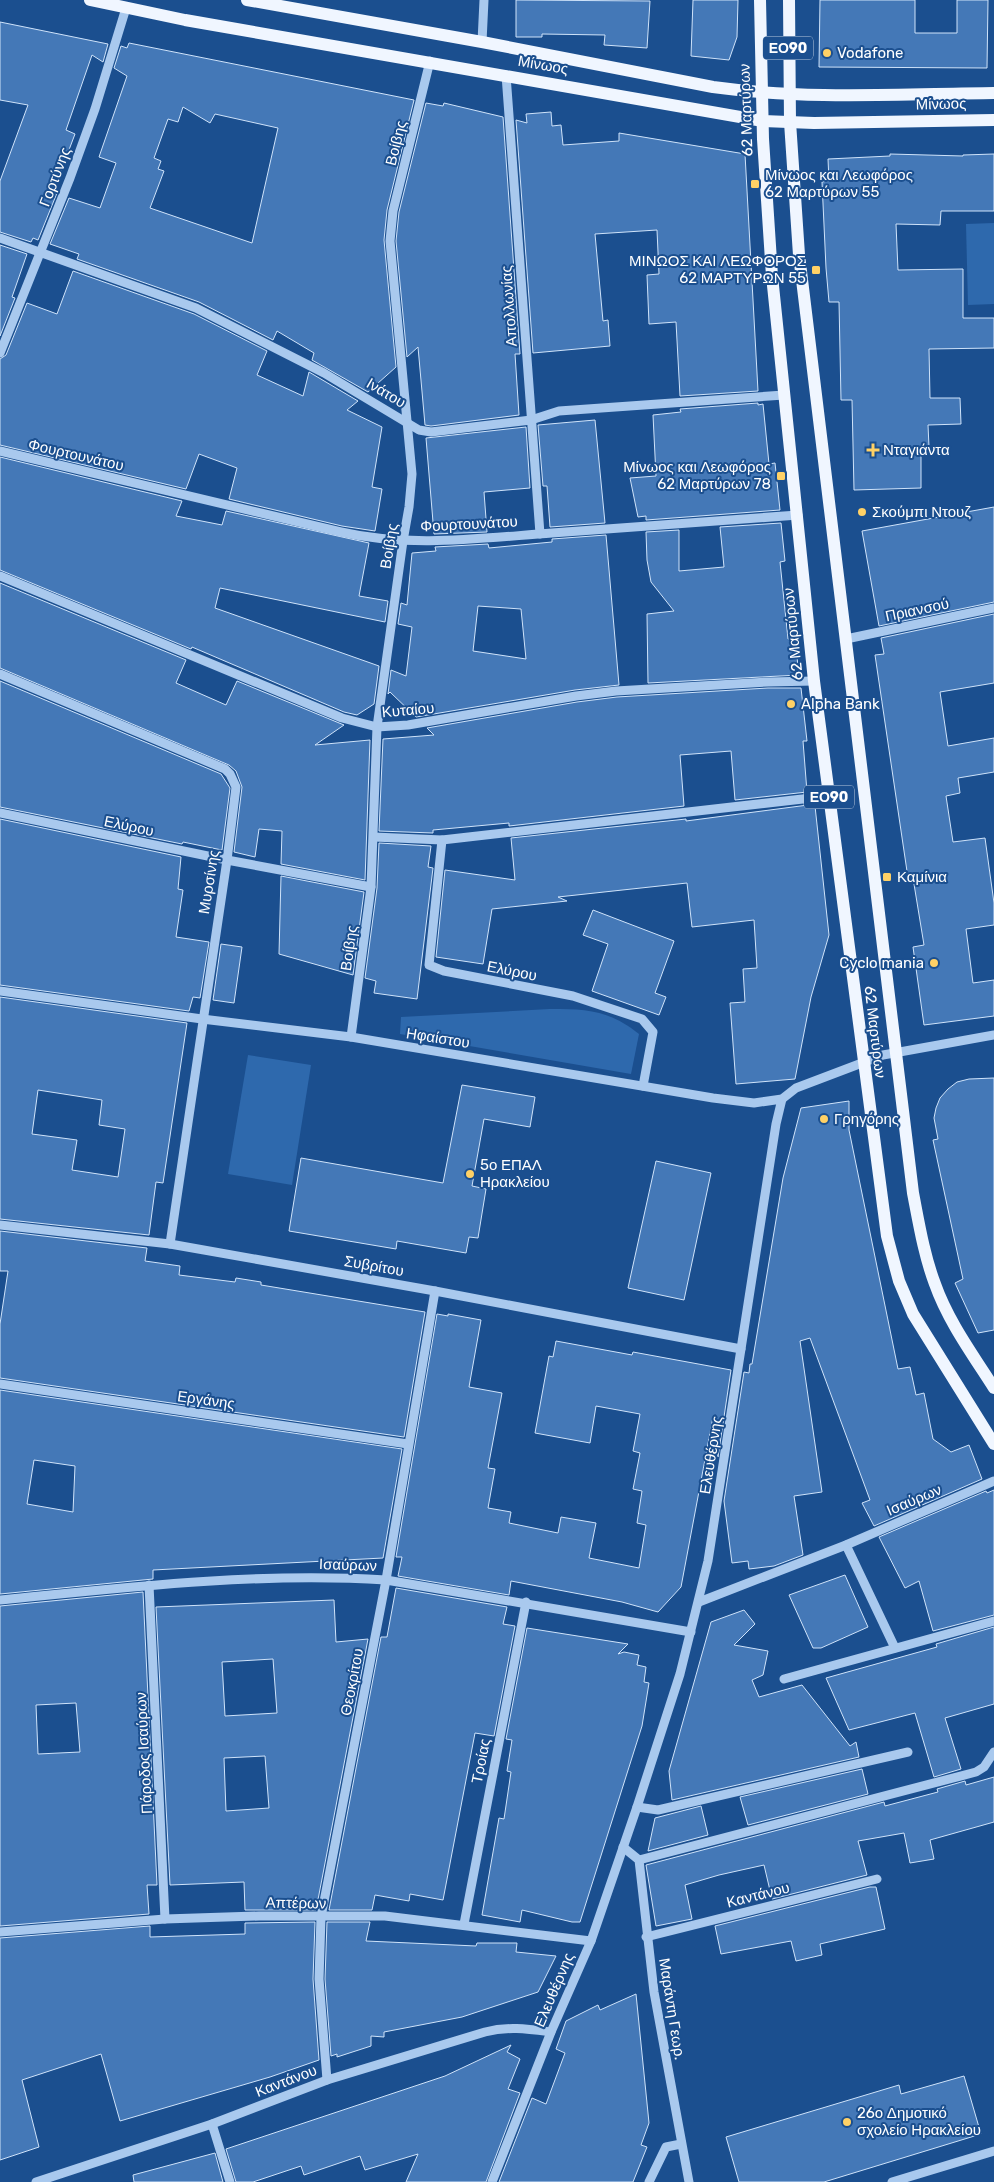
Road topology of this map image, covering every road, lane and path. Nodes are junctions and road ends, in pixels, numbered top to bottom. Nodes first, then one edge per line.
1 (90, 0) edge
2 (247, 0) edge
3 (484, 0) edge
4 (760, 0) edge
5 (789, 0) edge
6 (126, 8) junction
7 (482, 42) junction
8 (430, 61) junction
9 (506, 75) junction
10 (994, 92) edge
11 (762, 93) junction
12 (789, 95) junction
13 (994, 120) edge
14 (763, 121) junction
15 (790, 122) junction
16 (0, 238) edge
17 (41, 252) junction
18 (0, 353) edge
19 (784, 395) junction
20 (531, 420) junction
21 (408, 423) junction
22 (0, 451) edge
23 (798, 515) junction
24 (540, 534) junction
25 (403, 541) junction
26 (0, 576) edge
27 (994, 608) edge
28 (846, 639) junction
29 (0, 674) edge
30 (814, 681) junction
31 (377, 727) junction
32 (829, 796) junction
33 (0, 813) edge
34 (374, 837) junction
35 (442, 840) junction
36 (227, 860) junction
37 (371, 887) junction
38 (0, 991) edge
39 (202, 1019) junction
40 (994, 1035) edge
41 (351, 1037) junction
42 (895, 1052) junction
43 (862, 1062) junction
44 (643, 1086) junction
45 (782, 1099) junction
46 (0, 1225) edge
47 (170, 1244) junction
48 (435, 1291) junction
49 (741, 1349) junction
50 (0, 1384) edge
51 (994, 1388) edge
52 (408, 1444) junction
53 (994, 1444) edge
54 (994, 1481) edge
55 (846, 1545) junction
56 (386, 1580) junction
57 (150, 1585) junction
58 (0, 1600) edge
59 (526, 1602) junction
60 (699, 1602) junction
61 (994, 1620) edge
62 (691, 1632) junction
63 (896, 1648) junction
64 (784, 1679) dead end
65 (908, 1752) dead end
66 (994, 1752) edge
67 (637, 1807) junction
68 (623, 1847) junction
69 (639, 1860) junction
70 (877, 1879) dead end
71 (320, 1917) junction
72 (165, 1919) junction
73 (464, 1924) junction
74 (0, 1932) edge
75 (646, 1937) junction
76 (591, 1941) junction
77 (551, 2032) junction
78 (327, 2080) junction
79 (212, 2124) junction
80 (681, 2144) junction
81 (994, 2151) edge
82 (36, 2182) edge
83 (230, 2182) edge
84 (492, 2182) edge
85 (650, 2182) edge
86 (689, 2182) edge
87 (892, 2182) edge

1 - 6 main road, Μίνωος
2 - 7 main road, Μίνωος
3 - 7 street
4 - 11 main road, 62 Μαρτύρων / ΕΟ90
5 - 12 main road, 62 Μαρτύρων / ΕΟ90
6 - 8 main road, Μίνωος
6 - 17 street, Γορτύνης
7 - 11 main road, Μίνωος
8 - 9 main road, Μίνωος
8 - 21 street, Βοίβης
9 - 14 main road, Μίνωος
9 - 20 street, Απολλωνίας
10 - 12 main road, Μίνωος
11 - 12 main road, Μίνωος
11 - 14 main road, 62 Μαρτύρων / ΕΟ90
12 - 15 main road, 62 Μαρτύρων / ΕΟ90
13 - 15 main road, Μίνωος
14 - 15 main road, Μίνωος
14 - 19 main road, 62 Μαρτύρων / ΕΟ90
15 - 28 main road, 62 Μαρτύρων / ΕΟ90
16 - 17 street, Ινάτου
17 - 18 street, Γορτύνης
17 - 21 street, Ινάτου
19 - 20 street, Ινάτου
19 - 23 main road, 62 Μαρτύρων / ΕΟ90
20 - 21 street, Ινάτου
20 - 24 street, Απολλωνίας
21 - 25 street, Βοίβης
22 - 25 street, Φουρτουνάτου
23 - 24 street, Φουρτουνάτου
23 - 30 main road, 62 Μαρτύρων / ΕΟ90
24 - 25 street, Φουρτουνάτου
25 - 31 street, Βοίβης
26 - 31 street, Κυταίου
27 - 28 street, Πριανσού
28 - 42 main road, 62 Μαρτύρων / ΕΟ90
29 - 36 street, Μυρσίνης
30 - 31 street, Κυταίου
30 - 32 main road, 62 Μαρτύρων / ΕΟ90
31 - 34 street, Βοίβης
32 - 35 street
32 - 43 main road, 62 Μαρτύρων / ΕΟ90
33 - 36 street, Ελύρου
34 - 35 street
34 - 37 street, Βοίβης
35 - 44 street, Ελύρου
36 - 37 street, Ελύρου
36 - 39 street, Μυρσίνης
37 - 41 street, Βοίβης
38 - 39 street, Ηφαίστου
39 - 41 street, Ηφαίστου
39 - 47 street, Μυρσίνης
40 - 42 street, Ηφαίστου
41 - 44 street, Ηφαίστου
42 - 43 street, Ηφαίστου
42 - 51 main road, 62 Μαρτύρων / ΕΟ90
43 - 45 street, Ηφαίστου
43 - 53 main road, 62 Μαρτύρων / ΕΟ90
44 - 45 street, Ηφαίστου
45 - 49 street, Ελευθέρνης
46 - 47 street, Συβρίτου
47 - 48 street, Συβρίτου
48 - 49 street, Συβρίτου
48 - 52 street, Θεοκρίτου
49 - 60 street, Ελευθέρνης
50 - 52 street, Εργάνης
52 - 56 street, Θεοκρίτου
54 - 55 street, Ισαύρων
55 - 60 street, Ισαύρων
55 - 63 street
56 - 57 street, Ισαύρων
56 - 59 street, Ισαύρων
56 - 71 street, Θεοκρίτου
57 - 58 street, Ισαύρων
57 - 72 street, Πάροδος Ισαύρων
59 - 62 street, Ισαύρων
59 - 73 street, Τροίας
60 - 62 street, Ελευθέρνης
61 - 63 street
62 - 67 street, Ελευθέρνης
63 - 64 street
65 - 67 street
66 - 69 street
67 - 68 street, Ελευθέρνης
68 - 69 street
68 - 76 street, Ελευθέρνης
69 - 75 street, Μαράντη Γεωρ.
70 - 75 street, Καντάνου
71 - 72 street, Απτέρων
71 - 73 street, Απτέρων
71 - 78 street, Θεοκρίτου
72 - 74 street, Απτέρων
73 - 76 street, Απτέρων
75 - 80 street, Μαράντη Γεωρ.
76 - 77 street, Ελευθέρνης
77 - 78 street, Καντάνου
77 - 84 street, Ελευθέρνης
78 - 79 street, Καντάνου
79 - 82 street, Καντάνου
79 - 83 street
80 - 85 street
80 - 86 street, Μαράντη Γεωρ.
81 - 87 street

